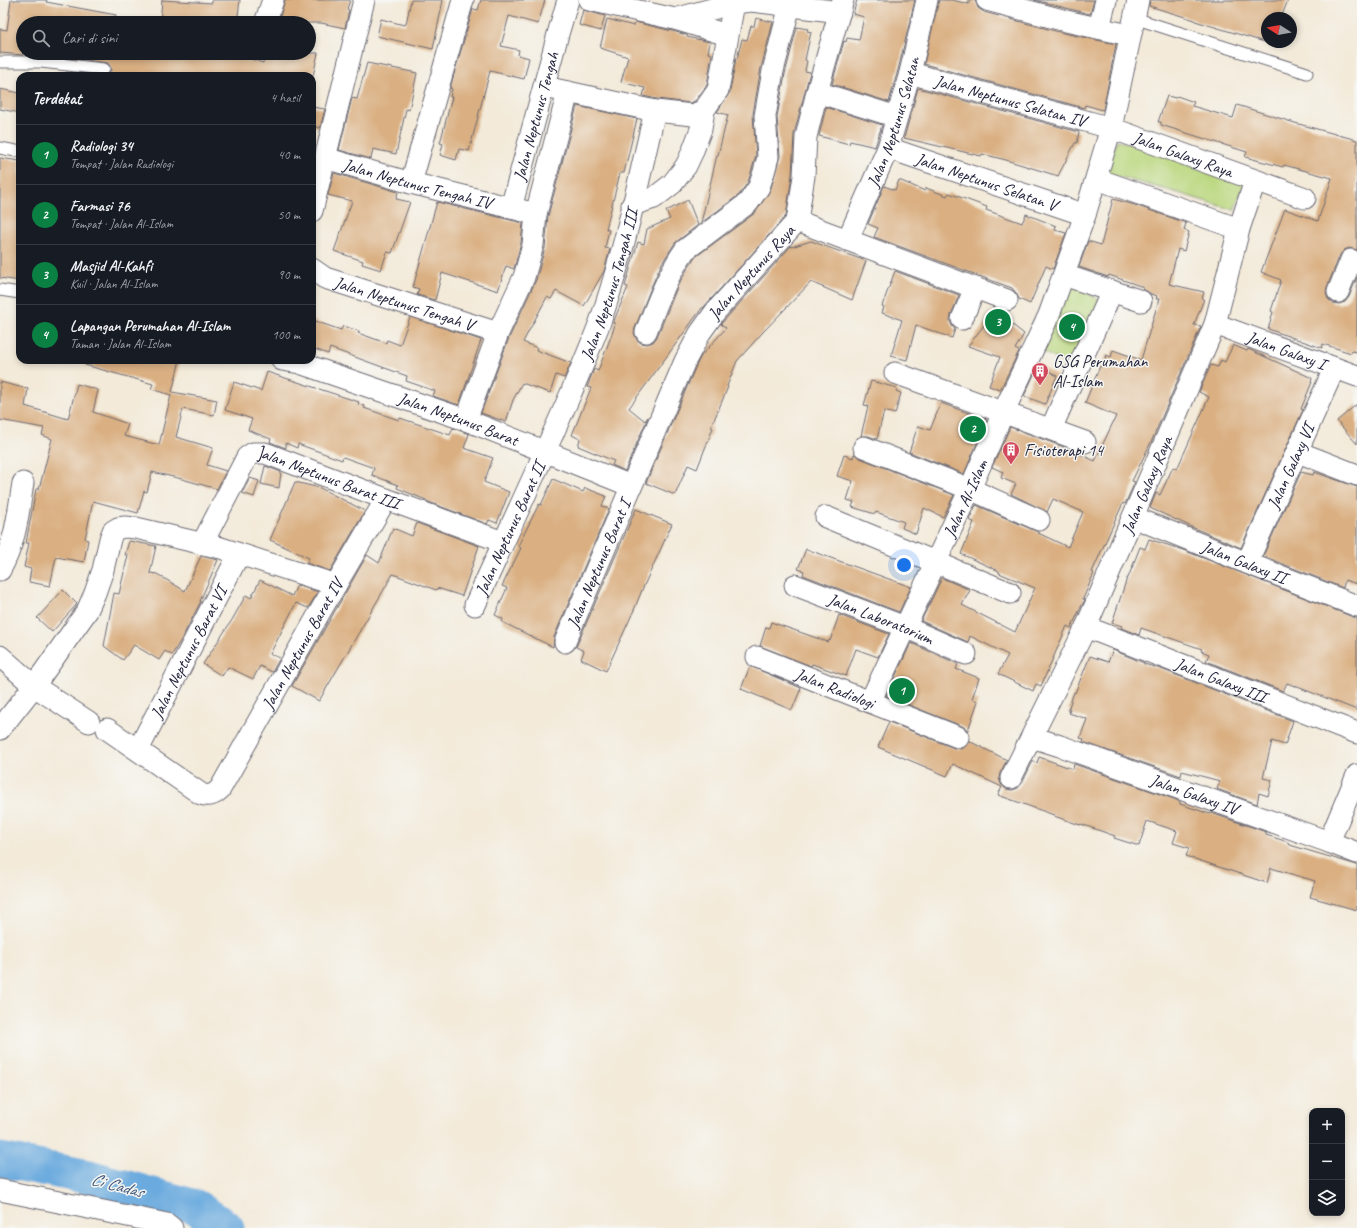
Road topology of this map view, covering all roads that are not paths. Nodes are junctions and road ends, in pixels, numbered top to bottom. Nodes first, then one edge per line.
1 (272, 0) edge
2 (364, 0) edge
3 (463, 0) edge
4 (568, 0) edge
5 (589, 0) edge
6 (928, 0) edge
7 (987, 0) edge
8 (1106, 0) edge
9 (734, 3) junction
10 (1014, 3) edge
11 (790, 5) junction
12 (841, 6) edge
13 (267, 16) edge
14 (1134, 18) edge
15 (675, 19) junction
16 (1099, 28) junction
17 (727, 35) junction
18 (0, 62) edge
19 (104, 69) dead end
20 (910, 72) junction
21 (1307, 73) dead end
22 (544, 87) junction
23 (568, 92) junction
24 (817, 92) junction
25 (704, 110) junction
26 (655, 111) junction
27 (897, 117) junction
28 (1111, 128) junction
29 (0, 148) edge
30 (888, 148) junction
31 (16, 151) dead end
32 (325, 158) junction
33 (1097, 179) junction
34 (1255, 181) junction
35 (411, 183) junction
36 (316, 195) edge
37 (1305, 198) dead end
38 (632, 206) junction
39 (511, 208) junction
40 (536, 214) junction
41 (1085, 215) junction
42 (797, 221) junction
43 (1239, 229) junction
44 (848, 239) junction
45 (1355, 256) edge
46 (316, 272) edge
47 (1064, 274) junction
48 (975, 288) junction
49 (0, 290) edge
50 (1112, 291) junction
51 (16, 292) edge
52 (1338, 292) dead end
53 (1007, 300) dead end
54 (1141, 301) dead end
55 (962, 319) dead end
56 (1215, 324) junction
57 (646, 332) dead end
58 (498, 333) junction
59 (300, 364) edge
60 (1334, 369) junction
61 (895, 372) dead end
62 (1357, 376) edge
63 (1003, 413) junction
64 (466, 420) junction
65 (1051, 430) junction
66 (1085, 442) dead end
67 (864, 448) dead end
68 (546, 452) junction
69 (1298, 452) junction
70 (1357, 475) edge
71 (23, 483) dead end
72 (631, 486) junction
73 (970, 489) junction
74 (386, 499) junction
75 (826, 517) dead end
76 (1133, 517) junction
77 (1039, 520) dead end
78 (503, 542) junction
79 (202, 544) junction
80 (239, 554) junction
81 (935, 562) junction
82 (1247, 564) junction
83 (0, 570) edge
84 (336, 585) junction
85 (795, 585) dead end
86 (1010, 593) dead end
87 (475, 605) dead end
88 (1357, 606) edge
89 (904, 627) junction
90 (1086, 627) junction
91 (565, 642) dead end
92 (966, 654) dead end
93 (0, 656) edge
94 (757, 658) dead end
95 (34, 686) junction
96 (870, 702) junction
97 (0, 729) edge
98 (1357, 733) edge
99 (958, 736) dead end
100 (1032, 737) junction
101 (138, 750) junction
102 (1357, 775) edge
103 (1011, 778) dead end
104 (1329, 842) junction
105 (1357, 853) edge
106 (0, 1190) edge
107 (172, 1228) edge

1 - 13 street
2 - 32 street
3 - 35 street
4 - 22 street, Jalan Neptunus Tengah
5 - 15 street
6 - 20 street, Jalan Neptunus Selatan
7 - 10 street
8 - 16 street
9 - 11 street
9 - 15 street
9 - 17 street
10 - 16 street
11 - 12 street
11 - 57 street
12 - 24 street, Jalan Neptunus Raya
14 - 16 street
14 - 21 lane
14 - 28 street, Jalan Al-Islam
15 - 17 street
17 - 25 street
18 - 19 lane
20 - 27 street, Jalan Neptunus Selatan
20 - 28 street, Jalan Neptunus Selatan IV
22 - 23 street
22 - 39 street, Jalan Neptunus Tengah
23 - 26 street
23 - 40 street, Jalan Neptunus Tengah
24 - 27 street
24 - 42 street, Jalan Neptunus Raya
25 - 26 street
25 - 38 street
26 - 38 street, Jalan Neptunus Tengah III
27 - 30 street, Jalan Neptunus Selatan
28 - 33 street, Jalan Al-Islam
28 - 34 street, Jalan Galaxy Raya
29 - 31 lane
30 - 41 street, Jalan Neptunus Selatan V
30 - 44 street, Jalan Neptunus Selatan
32 - 35 street, Jalan Neptunus Tengah IV
32 - 36 street
33 - 41 street, Jalan Al-Islam
33 - 43 street
34 - 37 street, Jalan Galaxy Raya
34 - 43 street, Jalan Galaxy Raya
35 - 39 street, Jalan Neptunus Tengah IV
38 - 68 street, Jalan Neptunus Tengah III
39 - 40 street
40 - 58 street, Jalan Neptunus Tengah
41 - 47 street, Jalan Al-Islam
42 - 44 street
42 - 72 street, Jalan Neptunus Raya
43 - 56 street, Jalan Galaxy Raya
44 - 48 street
45 - 52 street
46 - 58 street, Jalan Neptunus Tengah V
47 - 50 street
47 - 63 street, Jalan Al-Islam
48 - 53 street
48 - 55 street
49 - 51 lane
50 - 54 street
50 - 65 street
56 - 60 street, Jalan Galaxy I
56 - 76 street, Jalan Galaxy Raya
58 - 64 street, Jalan Neptunus Tengah
59 - 64 street, Jalan Neptunus Barat
60 - 62 street, Jalan Galaxy I
60 - 69 street, Jalan Galaxy VI
61 - 63 street
63 - 65 street
63 - 73 street, Jalan Al-Islam
64 - 68 street, Jalan Neptunus Barat
65 - 66 street
67 - 73 street
68 - 72 street, Jalan Neptunus Barat
68 - 78 street, Jalan Neptunus Barat II
69 - 70 street
69 - 82 street, Jalan Galaxy VI
71 - 83 street
72 - 91 street, Jalan Neptunus Barat I
73 - 77 street
73 - 81 street, Jalan Al-Islam
74 - 78 street, Jalan Neptunus Barat III
74 - 79 street, Jalan Neptunus Barat III
74 - 84 street, Jalan Neptunus Barat IV
75 - 81 street
76 - 82 street, Jalan Galaxy II
76 - 90 street, Jalan Galaxy Raya
78 - 87 street, Jalan Neptunus Barat II
79 - 80 street
79 - 95 street
80 - 84 street
80 - 101 street, Jalan Neptunus Barat VI
81 - 86 street
81 - 89 street, Jalan Al-Islam
82 - 88 street, Jalan Galaxy II
84 - 101 street, Jalan Neptunus Barat IV
85 - 89 street, Jalan Laboratorium
89 - 92 street, Jalan Laboratorium
89 - 96 street, Jalan Al-Islam
90 - 98 street, Jalan Galaxy III
90 - 100 street, Jalan Galaxy Raya
93 - 95 street
94 - 96 street, Jalan Radiologi
95 - 97 street
95 - 101 street
96 - 99 street, Jalan Radiologi
100 - 103 street, Jalan Galaxy Raya
100 - 104 street, Jalan Galaxy IV
102 - 104 street
104 - 105 street, Jalan Galaxy IV
106 - 107 street

